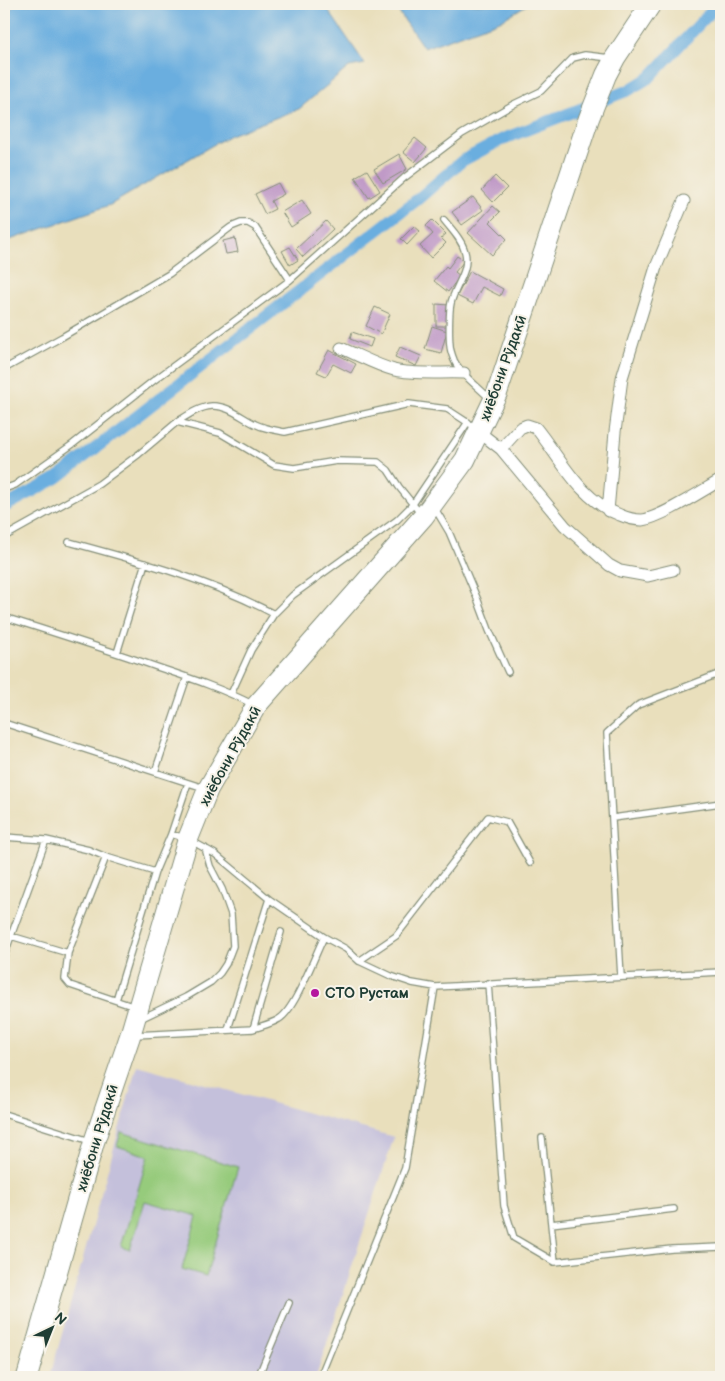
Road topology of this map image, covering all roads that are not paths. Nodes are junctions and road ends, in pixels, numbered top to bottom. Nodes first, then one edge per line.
1 (651, 4) edge
2 (611, 66) junction
3 (684, 200) dead end
4 (444, 220) dead end
5 (290, 280) junction
6 (341, 348) dead end
7 (4, 369) edge
8 (464, 373) junction
9 (493, 402) junction
10 (177, 422) junction
11 (474, 427) junction
12 (501, 449) junction
13 (721, 480) edge
14 (4, 489) edge
15 (423, 508) junction
16 (608, 511) junction
17 (4, 537) edge
18 (69, 542) dead end
19 (145, 563) junction
20 (673, 570) dead end
21 (274, 614) junction
22 (4, 617) edge
23 (117, 653) junction
24 (508, 672) dead end
25 (721, 673) edge
26 (187, 677) junction
27 (231, 694) junction
28 (256, 706) junction
29 (4, 723) edge
30 (155, 772) junction
31 (188, 783) junction
32 (208, 789) junction
33 (721, 803) edge
34 (613, 818) junction
35 (4, 838) edge
36 (46, 840) junction
37 (188, 840) junction
38 (106, 857) junction
39 (530, 863) dead end
40 (155, 872) junction
41 (270, 899) junction
42 (281, 932) dead end
43 (11, 936) junction
44 (324, 937) junction
45 (68, 953) junction
46 (4, 956) edge
47 (359, 961) junction
48 (721, 972) edge
49 (621, 977) junction
50 (488, 983) junction
51 (435, 987) junction
52 (116, 1000) junction
53 (134, 1022) junction
54 (228, 1029) junction
55 (253, 1029) junction
56 (4, 1114) edge
57 (542, 1138) dead end
58 (94, 1142) junction
59 (674, 1210) dead end
60 (551, 1224) junction
61 (721, 1247) edge
62 (554, 1262) junction
63 (289, 1304) dead end
64 (28, 1377) edge
65 (258, 1377) edge
66 (320, 1377) edge

1 - 2 highway, хиёбони Рӯдакӣ
2 - 5 lane
2 - 9 highway, хиёбони Рӯдакӣ
3 - 16 street
4 - 8 lane
5 - 7 lane
5 - 14 lane
6 - 8 street
8 - 9 lane
9 - 11 highway, хиёбони Рӯдакӣ
10 - 11 lane
10 - 15 lane
10 - 17 lane
11 - 12 street
11 - 15 highway, хиёбони Рӯдакӣ
12 - 16 street
12 - 20 street
13 - 16 street
15 - 21 lane
15 - 24 lane
15 - 28 highway, хиёбони Рӯдакӣ
18 - 19 lane
19 - 21 lane
19 - 23 lane
21 - 27 lane
22 - 23 lane
23 - 26 lane
25 - 34 lane
26 - 27 lane
26 - 30 lane
27 - 28 lane
28 - 32 highway, хиёбони Рӯдакӣ
29 - 30 lane
30 - 31 lane
31 - 32 lane
31 - 37 lane
32 - 37 highway, хиёбони Рӯдакӣ
33 - 34 lane
34 - 49 lane
35 - 36 lane
36 - 38 lane
36 - 43 lane
37 - 40 lane
37 - 41 lane
37 - 53 highway, хиёбони Рӯдакӣ
37 - 53 lane
38 - 40 lane
38 - 45 lane
39 - 47 lane
40 - 52 lane
41 - 44 lane
41 - 54 lane
42 - 55 lane
43 - 45 lane
43 - 46 lane
44 - 47 lane
44 - 55 lane
45 - 52 lane
47 - 51 lane
48 - 49 lane
49 - 50 lane
50 - 51 lane
50 - 62 lane
51 - 66 lane
52 - 53 lane
53 - 54 lane
53 - 58 highway, хиёбони Рӯдакӣ
54 - 55 lane
56 - 58 lane
57 - 60 lane
58 - 64 highway, хиёбони Рӯдакӣ
59 - 60 lane
60 - 62 lane
61 - 62 lane
63 - 65 lane

